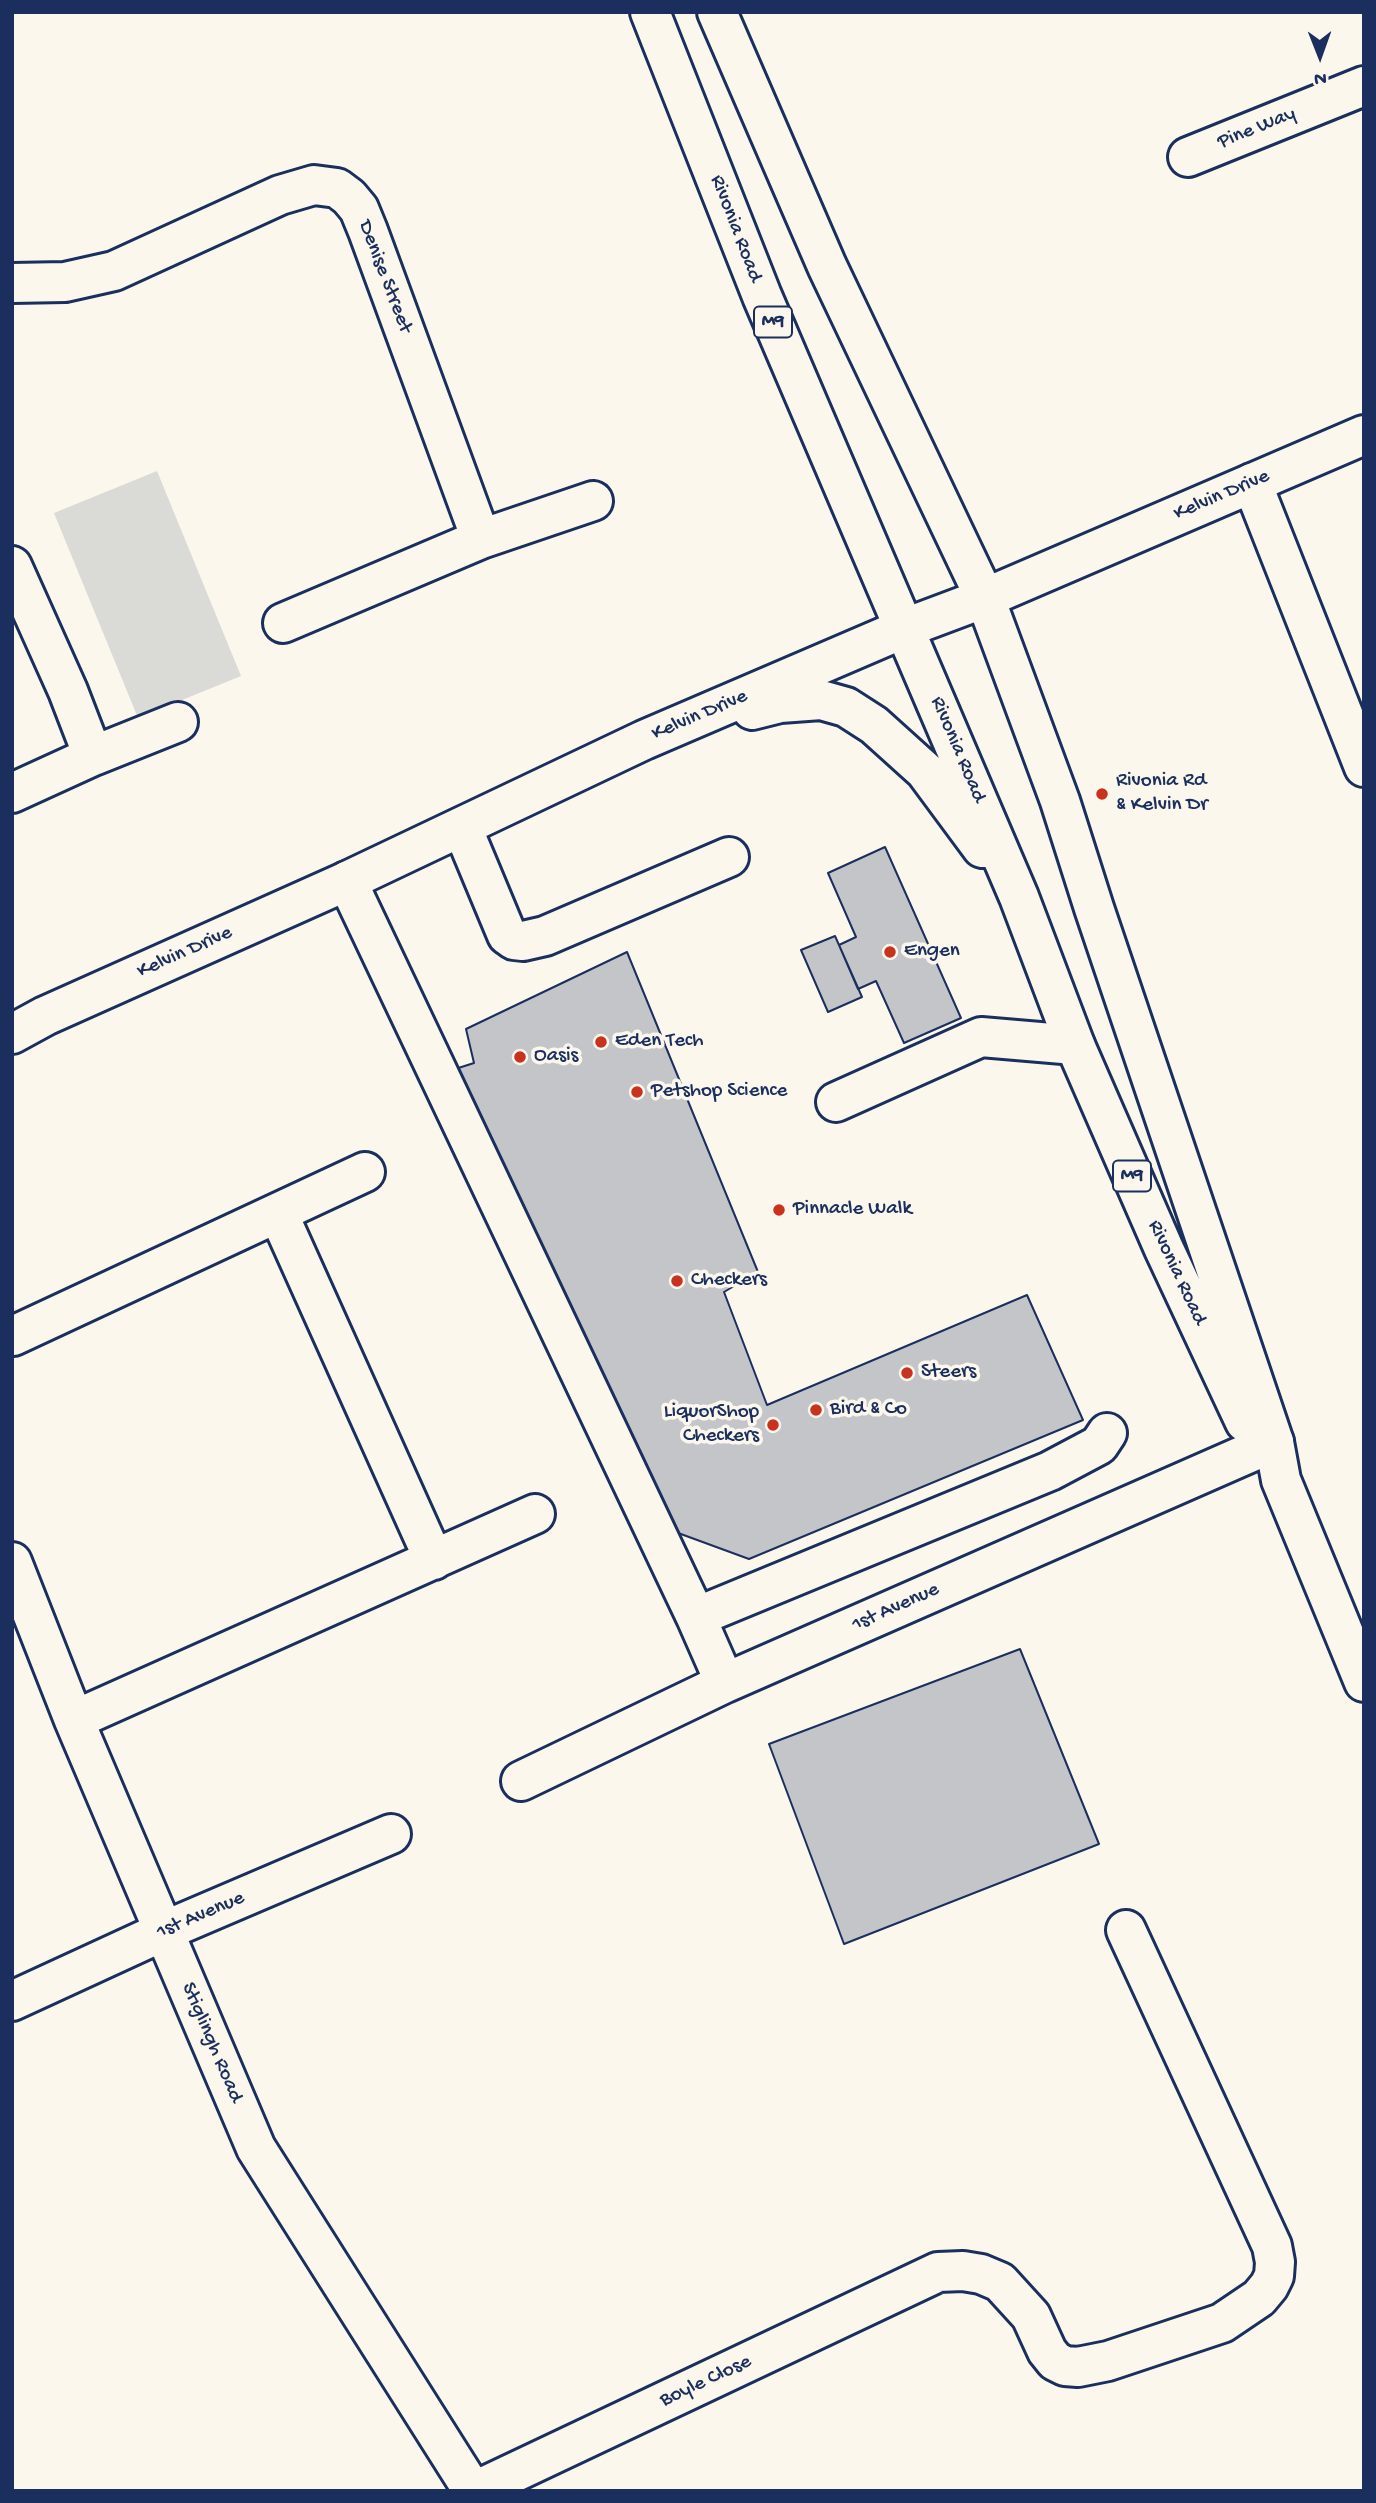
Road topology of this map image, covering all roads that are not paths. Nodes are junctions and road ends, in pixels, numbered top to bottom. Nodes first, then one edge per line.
1 (650, 12) edge
2 (717, 12) edge
3 (1364, 86) edge
4 (1188, 157) dead end
5 (12, 283) edge
6 (1364, 435) edge
7 (1252, 483) junction
8 (593, 501) dead end
9 (481, 538) junction
10 (12, 566) edge
11 (985, 598) junction
12 (283, 623) dead end
13 (905, 628) junction
14 (177, 722) dead end
15 (644, 740) junction
16 (93, 756) junction
17 (1364, 767) edge
18 (12, 793) edge
19 (461, 827) junction
20 (729, 856) dead end
21 (347, 881) junction
22 (1019, 897) junction
23 (29, 1019) edge
24 (12, 1034) edge
25 (1075, 1045) junction
26 (836, 1102) dead end
27 (365, 1172) dead end
28 (278, 1213) junction
29 (13, 1336) edge
30 (1107, 1433) dead end
31 (1266, 1445) junction
32 (535, 1514) dead end
33 (434, 1560) junction
34 (12, 1562) edge
35 (696, 1617) junction
36 (1364, 1682) edge
37 (725, 1683) junction
38 (74, 1720) junction
39 (521, 1781) dead end
40 (391, 1834) dead end
41 (1126, 1930) dead end
42 (164, 1931) junction
43 (12, 2001) edge
44 (474, 2491) edge

1 - 13 street, Rivonia Road / M9
2 - 11 street, Rivonia Road / M9
3 - 4 street, Pine Way
5 - 9 street, Denise Street
6 - 7 street, Kelvin Drive
7 - 11 street, Kelvin Drive
7 - 17 street
8 - 9 street
9 - 12 street
10 - 16 street
11 - 13 street, Kelvin Drive
11 - 31 street, Rivonia Road / M9
13 - 15 street, Kelvin Drive
13 - 22 street, Rivonia Road / M9
14 - 16 street
15 - 19 street, Kelvin Drive
15 - 22 street
16 - 18 street
19 - 20 street
19 - 21 street, Kelvin Drive
21 - 23 street, Kelvin Drive
21 - 35 street
22 - 25 street, Rivonia Road / M9
23 - 24 street, Kelvin Drive
25 - 26 street
25 - 31 street, Rivonia Road / M9
27 - 28 street
28 - 29 street
28 - 33 street
30 - 35 street
31 - 36 street, Rivonia Road / M9
31 - 37 street, 1st Avenue
32 - 33 street
33 - 38 street
34 - 38 street, Stiglingh Road
35 - 37 street
37 - 39 street, 1st Avenue
38 - 42 street, Stiglingh Road
40 - 42 street, 1st Avenue
41 - 44 street, Boyle Close
42 - 43 street, 1st Avenue
42 - 44 street, Stiglingh Road

